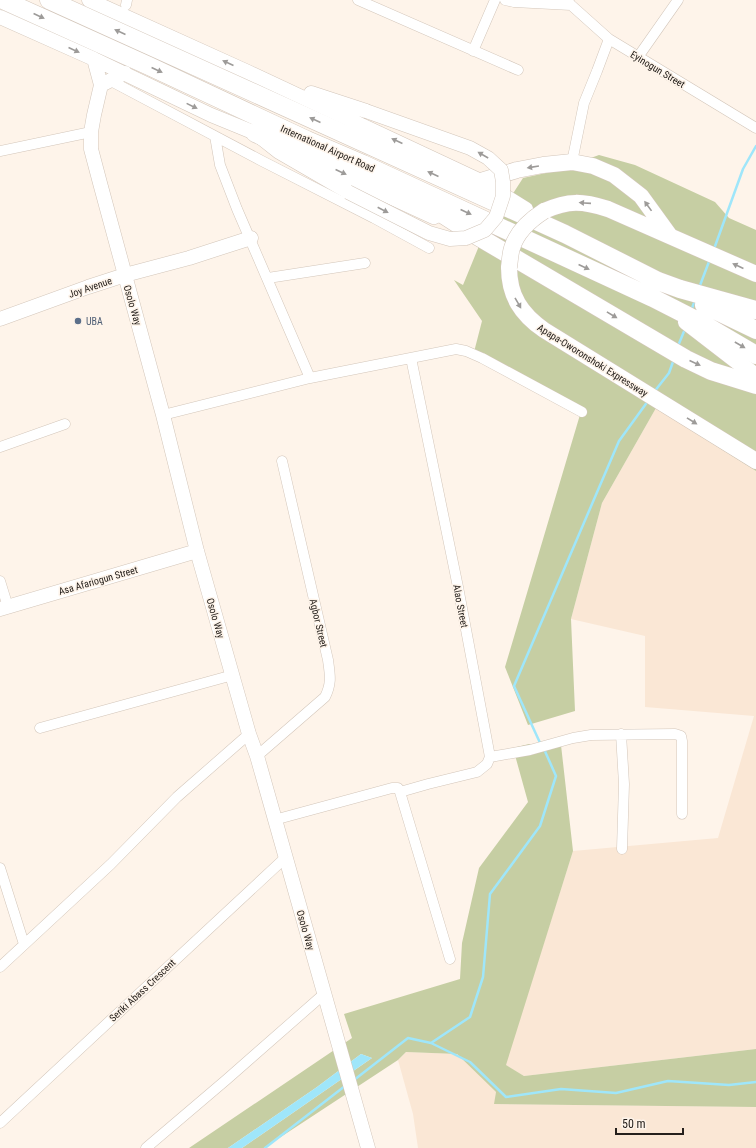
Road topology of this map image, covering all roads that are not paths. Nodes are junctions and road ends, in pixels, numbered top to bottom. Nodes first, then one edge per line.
1 (3, 0) edge
2 (49, 0) edge
3 (89, 0) edge
4 (358, 0) edge
5 (495, 0) edge
6 (506, 0) edge
7 (678, 0) edge
8 (569, 2) edge
9 (0, 17) edge
10 (609, 39) junction
11 (473, 51) junction
12 (638, 57) junction
13 (94, 59) junction
14 (518, 70) dead end
15 (248, 72) junction
16 (125, 73) junction
17 (106, 83) junction
18 (756, 128) edge
19 (91, 132) junction
20 (255, 133) junction
21 (215, 136) junction
22 (307, 140) junction
23 (0, 151) edge
24 (572, 162) junction
25 (363, 164) junction
26 (482, 181) junction
27 (467, 230) junction
28 (565, 234) junction
29 (671, 237) junction
30 (251, 238) junction
31 (429, 248) dead end
32 (365, 263) dead end
33 (756, 274) edge
34 (125, 275) junction
35 (268, 278) junction
36 (675, 300) junction
37 (756, 310) edge
38 (703, 314) junction
39 (0, 319) edge
40 (756, 330) edge
41 (756, 355) edge
42 (411, 358) junction
43 (756, 376) edge
44 (310, 378) junction
45 (756, 385) edge
46 (582, 412) dead end
47 (163, 415) junction
48 (65, 424) dead end
49 (0, 447) edge
50 (756, 460) edge
51 (282, 461) dead end
52 (197, 551) junction
53 (0, 581) edge
54 (4, 608) edge
55 (233, 675) junction
56 (40, 728) dead end
57 (249, 734) junction
58 (621, 734) junction
59 (257, 756) junction
60 (490, 758) junction
61 (400, 792) junction
62 (682, 814) dead end
63 (274, 820) junction
64 (622, 849) dead end
65 (285, 858) junction
66 (0, 868) edge
67 (24, 944) junction
68 (450, 959) dead end
69 (0, 967) edge
70 (324, 994) junction
71 (0, 1123) edge
72 (146, 1148) edge
73 (368, 1148) edge

1 -> 22 highway, International Airport Road
28 -> 2 highway, International Airport Road
15 -> 3 main road, International Airport Road
4 - 11 street
5 - 11 street
6 - 8 street
7 - 12 street
8 - 10 street, Eyinogun Street
9 -> 13 main road
10 - 12 street, Eyinogun Street
10 - 24 street
11 - 14 street
12 - 18 street, Eyinogun Street
13 - 16 main road
13 - 17 main road, Osolo Way
20 -> 15 main road, bridge
26 -> 15 main road, International Airport Road
16 - 17 main road
16 -> 20 main road
17 - 19 main road, Osolo Way
17 - 21 street
19 - 23 street
19 - 34 main road, Osolo Way
20 - 22 highway
20 -> 27 highway
21 - 30 street
21 - 31 street
22 - 25 highway, International Airport Road
24 -> 26 main road
29 -> 24 main road
25 - 27 highway
25 -> 36 highway, International Airport Road
26 - 28 main road, International Airport Road
27 -> 45 highway
28 - 36 highway, International Airport Road
33 -> 29 main road, Apapa-Oworonshoki Expressway
29 -> 50 main road, Apapa-Oworonshoki Expressway, bridge
30 - 34 main road, Joy Avenue
30 - 35 street
32 - 35 street
34 - 39 main road, Joy Avenue
34 - 47 main road, Osolo Way
35 - 44 street
36 - 38 highway
36 - 38 main road
37 - 38 highway
38 - 40 highway
38 -> 41 highway
38 - 43 main road
42 - 44 street
42 - 46 street
42 - 60 street, Alao Street
44 - 47 street
47 - 52 main road, Osolo Way
48 - 49 street
51 - 59 street, Agbor Street
52 - 54 main road, Asa Afariogun Street
52 - 55 main road, Osolo Way
53 - 54 street
55 - 56 street
55 - 57 main road, Osolo Way
57 - 59 main road, Osolo Way
57 - 67 street
58 - 60 street
58 - 62 street
58 - 64 street
59 - 63 main road, Osolo Way
60 - 61 street
61 - 63 street
61 - 68 street
63 - 65 main road, Osolo Way
65 - 70 main road, Osolo Way
65 - 71 street, Seriki Abass Crescent
66 - 67 street
67 - 69 street
70 - 72 street
70 - 73 main road, Osolo Way

